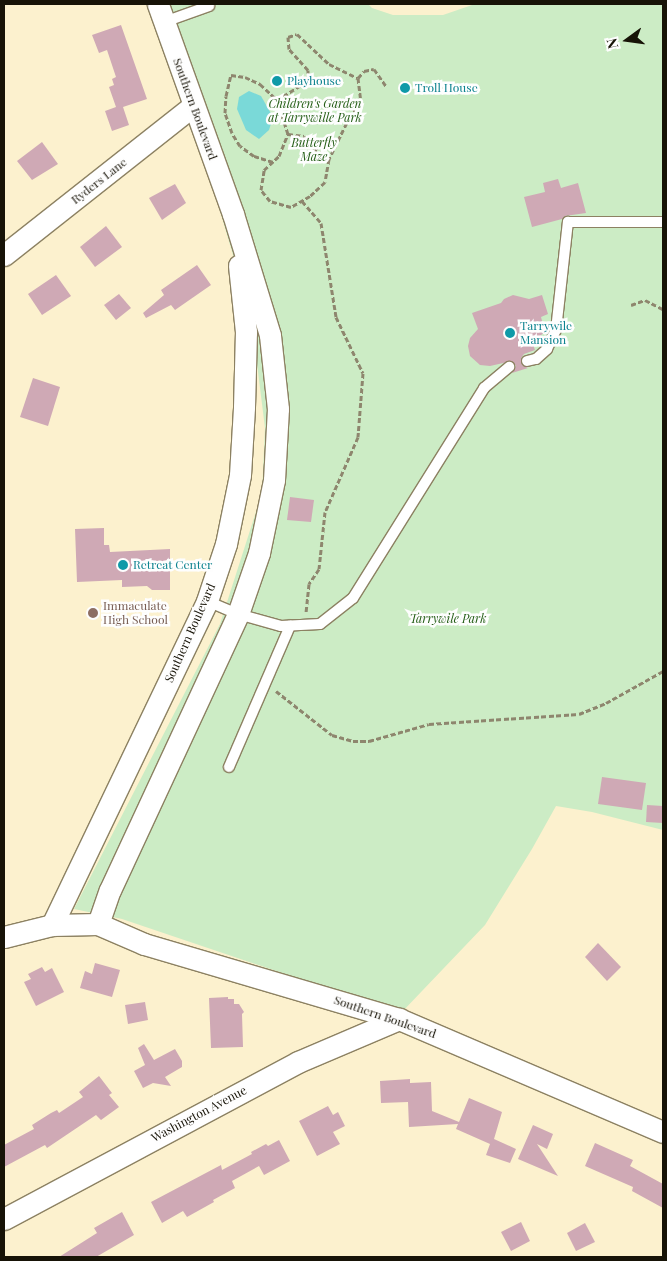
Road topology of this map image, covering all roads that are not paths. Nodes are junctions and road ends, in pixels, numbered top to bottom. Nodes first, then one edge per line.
1 (209, 6) dead end
2 (161, 13) edge
3 (193, 106) junction
4 (233, 214) junction
5 (663, 222) edge
6 (4, 255) edge
7 (528, 361) dead end
8 (509, 367) dead end
9 (207, 601) junction
10 (238, 614) junction
11 (290, 626) junction
12 (229, 767) dead end
13 (98, 924) junction
14 (52, 925) junction
15 (4, 937) edge
16 (399, 1019) junction
17 (663, 1132) edge
18 (4, 1219) edge

1 - 2 lane
2 - 3 street, Southern Boulevard
3 - 4 street, Southern Boulevard
3 - 6 street, Ryders Lane
4 - 9 street, Southern Boulevard
4 - 10 street, Southern Boulevard
5 - 7 lane
8 - 11 lane
9 - 10 lane
9 - 14 street, Southern Boulevard
10 - 11 lane
10 - 13 street, Southern Boulevard
11 - 12 lane
13 - 14 street, Southern Boulevard
13 - 16 street, Southern Boulevard
14 - 15 street
16 - 17 street, Southern Boulevard
16 - 18 street, Washington Avenue

